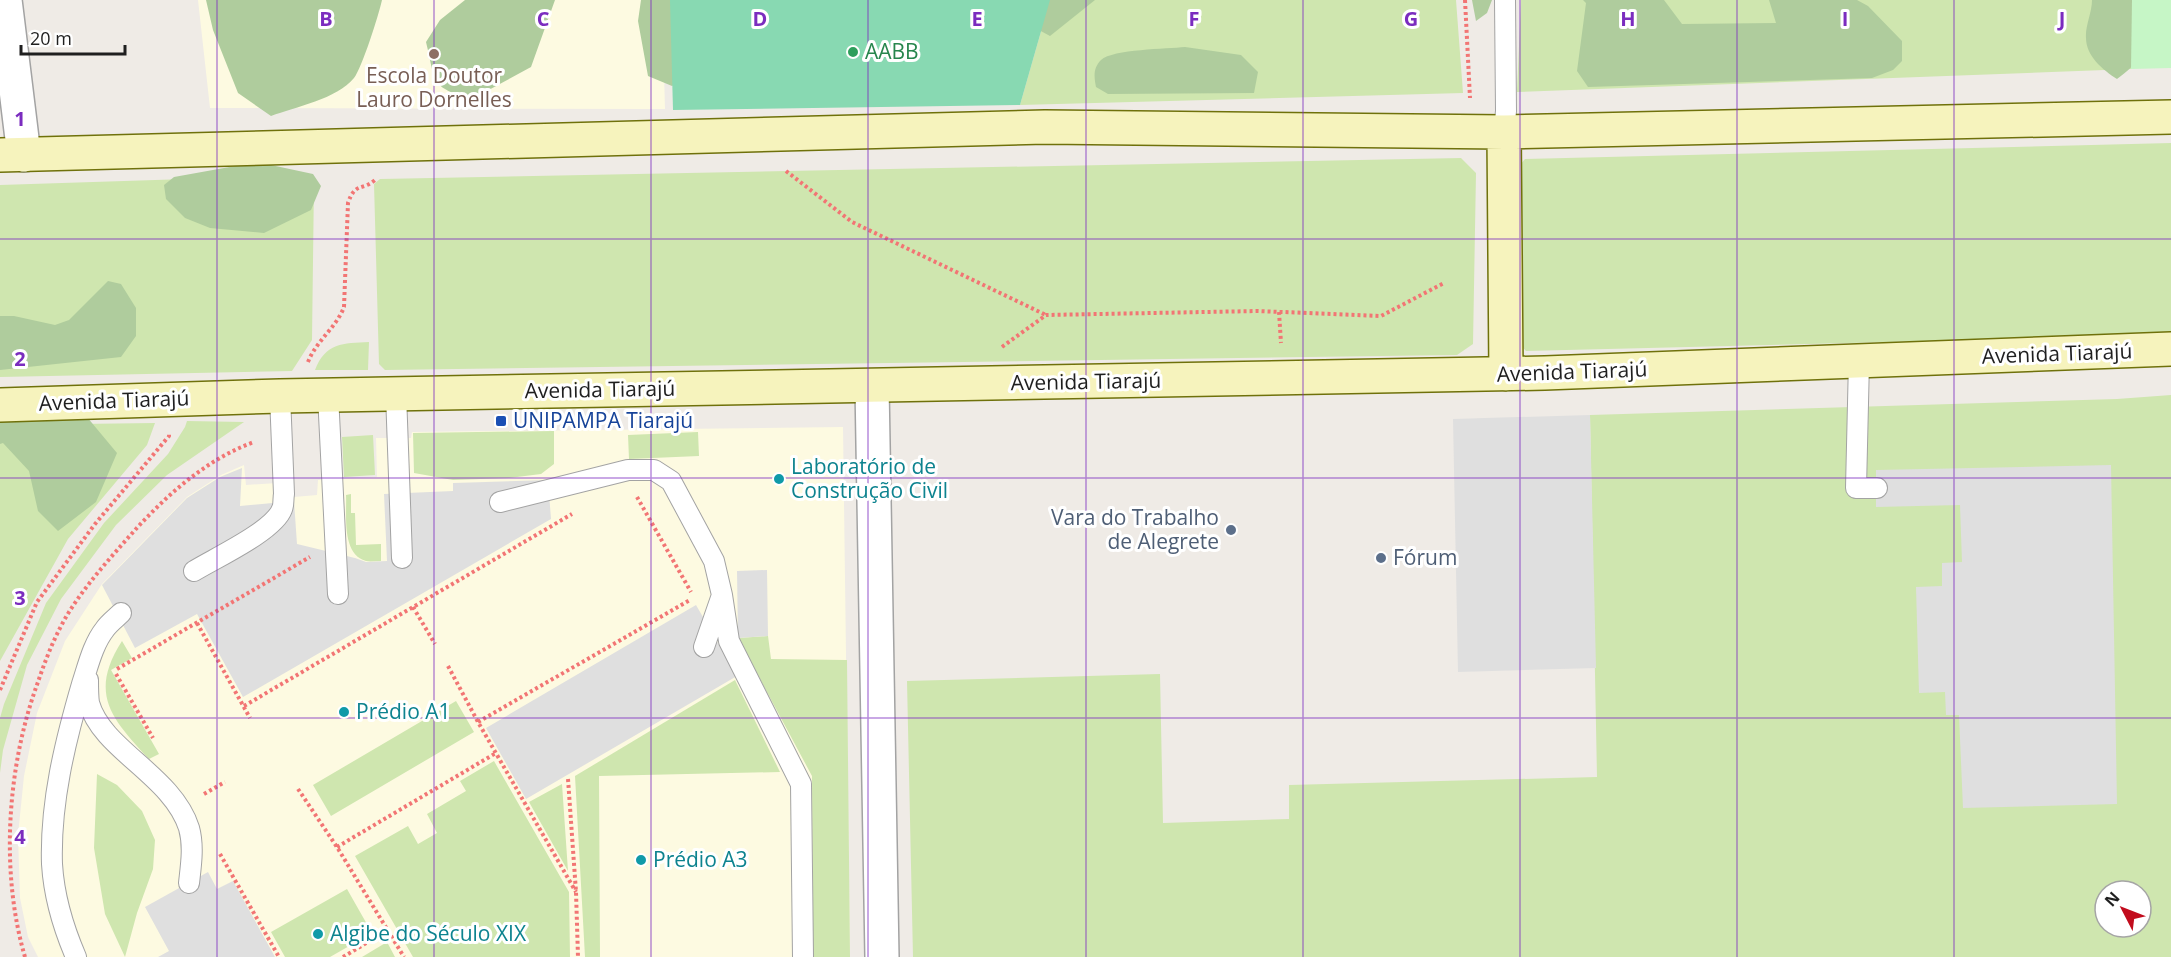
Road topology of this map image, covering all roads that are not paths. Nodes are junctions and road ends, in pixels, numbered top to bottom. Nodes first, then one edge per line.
1 (5, 0) edge
2 (1505, 0) edge
3 (2171, 117) edge
4 (1504, 132) junction
5 (12, 155) edge
6 (2171, 349) edge
7 (1859, 361) junction
8 (1506, 374) junction
9 (872, 386) junction
10 (396, 394) junction
11 (328, 395) junction
12 (280, 396) junction
13 (0, 405) edge
14 (1877, 488) dead end
15 (500, 502) dead end
16 (402, 558) dead end
17 (194, 571) dead end
18 (338, 594) dead end
19 (722, 595) junction
20 (121, 613) dead end
21 (704, 647) dead end
22 (87, 670) junction
23 (189, 883) dead end
24 (76, 957) edge
25 (803, 957) edge
26 (882, 957) edge

1 - 5 street
2 - 4 lane
3 - 4 main road
4 - 5 main road
4 - 8 main road
6 - 7 main road, Avenida Tiarajú
7 - 8 main road, Avenida Tiarajú
7 - 14 lane
8 - 9 main road, Avenida Tiarajú
9 - 10 main road, Avenida Tiarajú
9 - 26 street
10 - 11 main road, Avenida Tiarajú
10 - 16 lane
11 - 12 main road, Avenida Tiarajú
11 - 18 lane
12 - 13 main road, Avenida Tiarajú
12 - 17 lane
15 - 19 lane
19 - 21 lane
19 - 25 lane
20 - 22 lane
22 - 23 lane
22 - 24 lane

